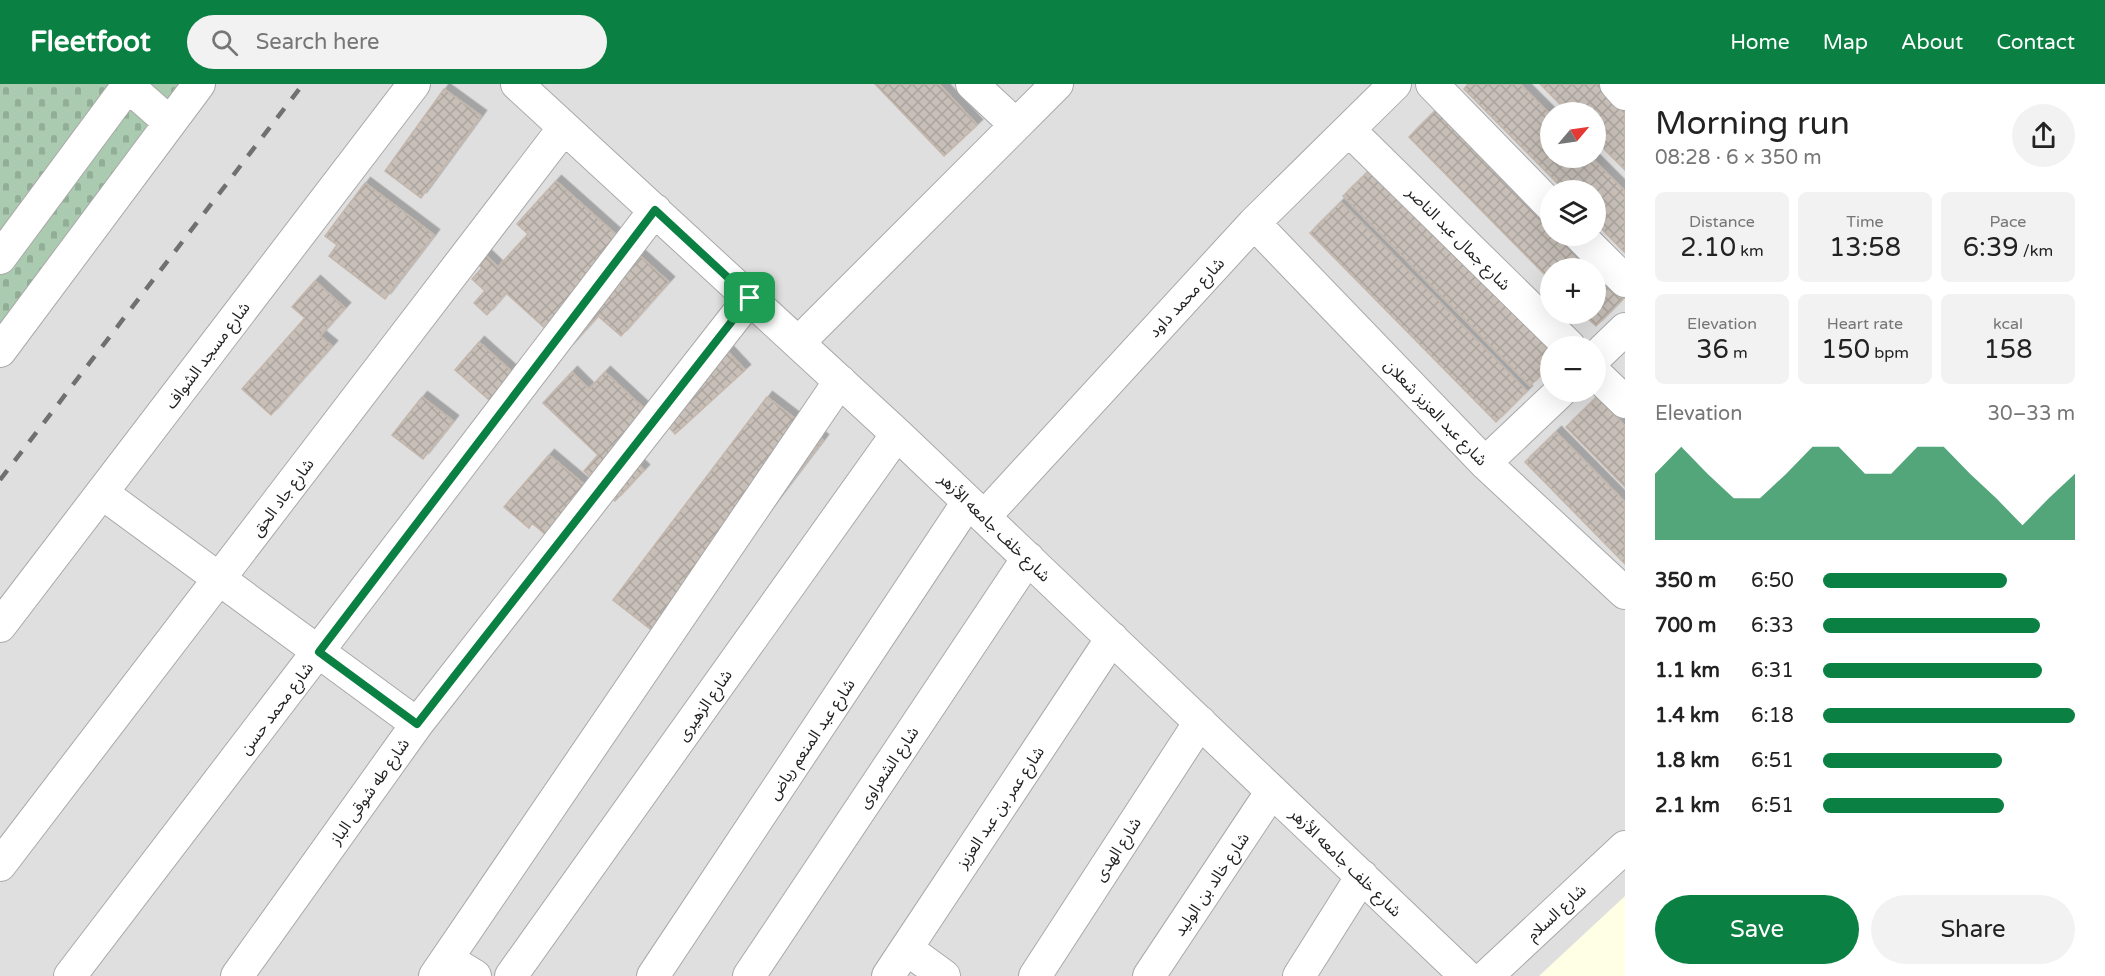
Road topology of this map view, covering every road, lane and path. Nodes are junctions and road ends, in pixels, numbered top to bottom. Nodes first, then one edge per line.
1 (199, 84) edge
2 (414, 84) edge
3 (517, 84) edge
4 (972, 84) edge
5 (1057, 84) edge
6 (1395, 84) edge
7 (1432, 84) edge
8 (1616, 84) edge
9 (128, 85) edge
10 (1625, 94) edge
11 (170, 122) junction
12 (1016, 125) junction
13 (563, 129) junction
14 (1349, 130) junction
15 (1540, 195) edge
16 (655, 210) junction
17 (1254, 223) junction
18 (1590, 246) edge
19 (0, 258) edge
20 (1625, 281) edge
21 (750, 298) junction
22 (1625, 329) edge
23 (1559, 336) edge
24 (798, 343) junction
25 (1606, 347) edge
26 (0, 351) edge
27 (840, 381) junction
28 (1606, 384) edge
29 (1549, 402) edge
30 (1625, 402) edge
31 (897, 434) junction
32 (1485, 463) junction
33 (102, 492) junction
34 (976, 509) junction
35 (1028, 558) junction
36 (220, 579) junction
37 (1625, 593) edge
38 (0, 626) edge
39 (1112, 638) junction
40 (319, 652) junction
41 (1200, 722) junction
42 (417, 724) junction
43 (1272, 791) junction
44 (1625, 847) edge
45 (0, 865) edge
46 (1362, 876) junction
47 (906, 949) junction
48 (441, 967) edge
49 (70, 976) edge
50 (237, 976) edge
51 (475, 976) edge
52 (511, 976) edge
53 (653, 976) edge
54 (749, 976) edge
55 (888, 976) edge
56 (944, 976) edge
57 (1035, 976) edge
58 (1149, 976) edge
59 (1299, 976) edge
60 (1466, 976) edge
61 (1487, 976) edge

1 - 11 street
2 - 33 street, شارع مسجد الشواف
3 - 13 street, شارع خلف جامعه الأزهر
4 - 12 street
5 - 12 street
6 - 14 street, شارع محمد داود
7 - 15 street
8 - 10 street
9 - 11 street
9 - 19 street
11 - 26 street
12 - 24 street
13 - 16 street, شارع خلف جامعه الأزهر
13 - 36 street, شارع جاد الحق
14 - 17 street, شارع محمد داود
14 - 23 street, شارع جمال عبد الناصر
16 - 21 street, شارع خلف جامعه الأزهر
16 - 40 street, شارع محمد حسن
17 - 32 street, شارع عبد العزيز شعلان
17 - 34 street, شارع محمد داود
18 - 20 street
21 - 24 street, شارع خلف جامعه الأزهر
21 - 42 street, شارع طه شوقى الباز
22 - 25 street
24 - 27 street, شارع خلف جامعه الأزهر
27 - 31 street, شارع خلف جامعه الأزهر
27 - 48 street
28 - 30 street
29 - 32 street
31 - 34 street, شارع خلف جامعه الأزهر
31 - 52 street, شارع الزهيرى
32 - 37 street, شارع عبد العزيز شعلان
33 - 36 street
33 - 38 street, شارع مسجد الشواف
34 - 35 street, شارع خلف جامعه الأزهر
34 - 53 street, شارع عبد المنعم رياض
35 - 39 street, شارع خلف جامعه الأزهر
35 - 54 street, شارع الشعراوى
36 - 40 street
36 - 45 street, شارع جاد الحق
39 - 41 street, شارع خلف جامعه الأزهر
39 - 47 street, شارع عمر بن عبد العزيز
40 - 42 street
40 - 49 street, شارع محمد حسن
41 - 43 street, شارع خلف جامعه الأزهر
41 - 57 street, شارع الهدى
42 - 50 street, شارع طه شوقى الباز
43 - 46 street, شارع خلف جامعه الأزهر
43 - 58 street, شارع خالد بن الوليد
44 - 61 street, شارع السلام
46 - 59 street
46 - 60 street, شارع خلف جامعه الأزهر
47 - 55 street, شارع عمر بن عبد العزيز
47 - 56 street
48 - 51 street

